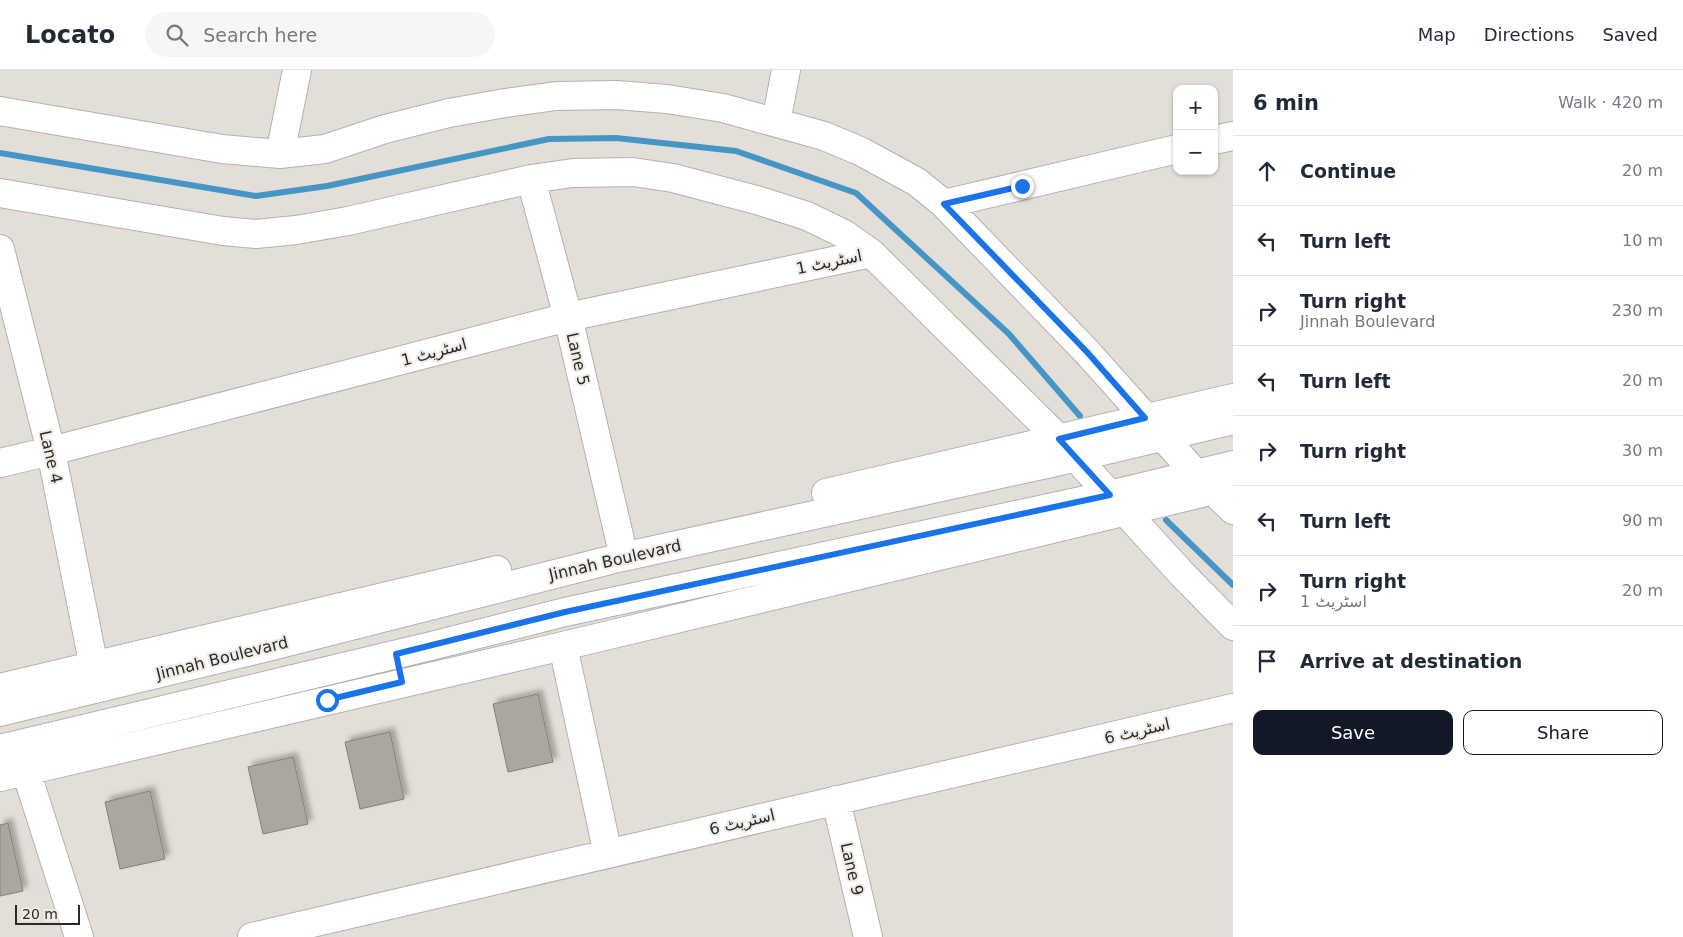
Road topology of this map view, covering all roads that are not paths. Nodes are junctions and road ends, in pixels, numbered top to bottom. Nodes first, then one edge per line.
1 (297, 70) edge
2 (786, 70) edge
3 (0, 111) edge
4 (776, 122) junction
5 (1233, 136) edge
6 (1218, 139) edge
7 (1173, 150) edge
8 (280, 154) junction
9 (531, 179) junction
10 (0, 193) edge
11 (944, 204) junction
12 (0, 249) edge
13 (870, 253) junction
14 (568, 317) junction
15 (1233, 398) edge
16 (1233, 420) edge
17 (1154, 427) junction
18 (1067, 448) junction
19 (51, 451) junction
20 (0, 463) edge
21 (1233, 465) edge
22 (1214, 483) edge
23 (1117, 503) junction
24 (1233, 510) edge
25 (620, 540) junction
26 (384, 607) junction
27 (1233, 626) edge
28 (563, 646) junction
29 (396, 654) junction
30 (94, 667) junction
31 (402, 682) junction
32 (0, 688) edge
33 (1233, 708) edge
34 (0, 712) edge
35 (0, 749) edge
36 (26, 770) junction
37 (0, 777) edge
38 (836, 800) junction
39 (608, 854) junction
40 (261, 936) edge
41 (79, 937) edge
42 (868, 937) edge

1 - 8 street
2 - 4 street
3 - 8 street
4 - 8 street
4 - 11 street
5 - 6 street
7 - 11 street
9 - 10 street
9 - 13 street
9 - 14 street, Lane 5
11 - 17 street
12 - 19 street, Lane 4
13 - 14 street, اسٹریٹ 1
13 - 18 street
14 - 19 street, اسٹریٹ 1
14 - 25 street, Lane 5
15 - 17 street
16 - 17 street, Jinnah Boulevard
17 - 18 street, Jinnah Boulevard
17 - 22 street
18 - 23 street
18 - 25 street
18 - 26 street, Jinnah Boulevard
19 - 20 street, اسٹریٹ 1
19 - 30 street, Lane 4
21 - 22 street
22 - 23 street
22 - 24 street
23 - 27 street
23 - 28 street
23 - 29 street
25 - 26 street
26 - 30 street
26 - 34 street, Jinnah Boulevard
28 - 31 street
28 - 39 street
29 - 31 street
29 - 35 street
30 - 32 street
31 - 36 street
33 - 38 street, اسٹریٹ 6
36 - 37 street
36 - 41 street
38 - 39 street, اسٹریٹ 6
38 - 42 street, Lane 9
39 - 40 street, اسٹریٹ 6

